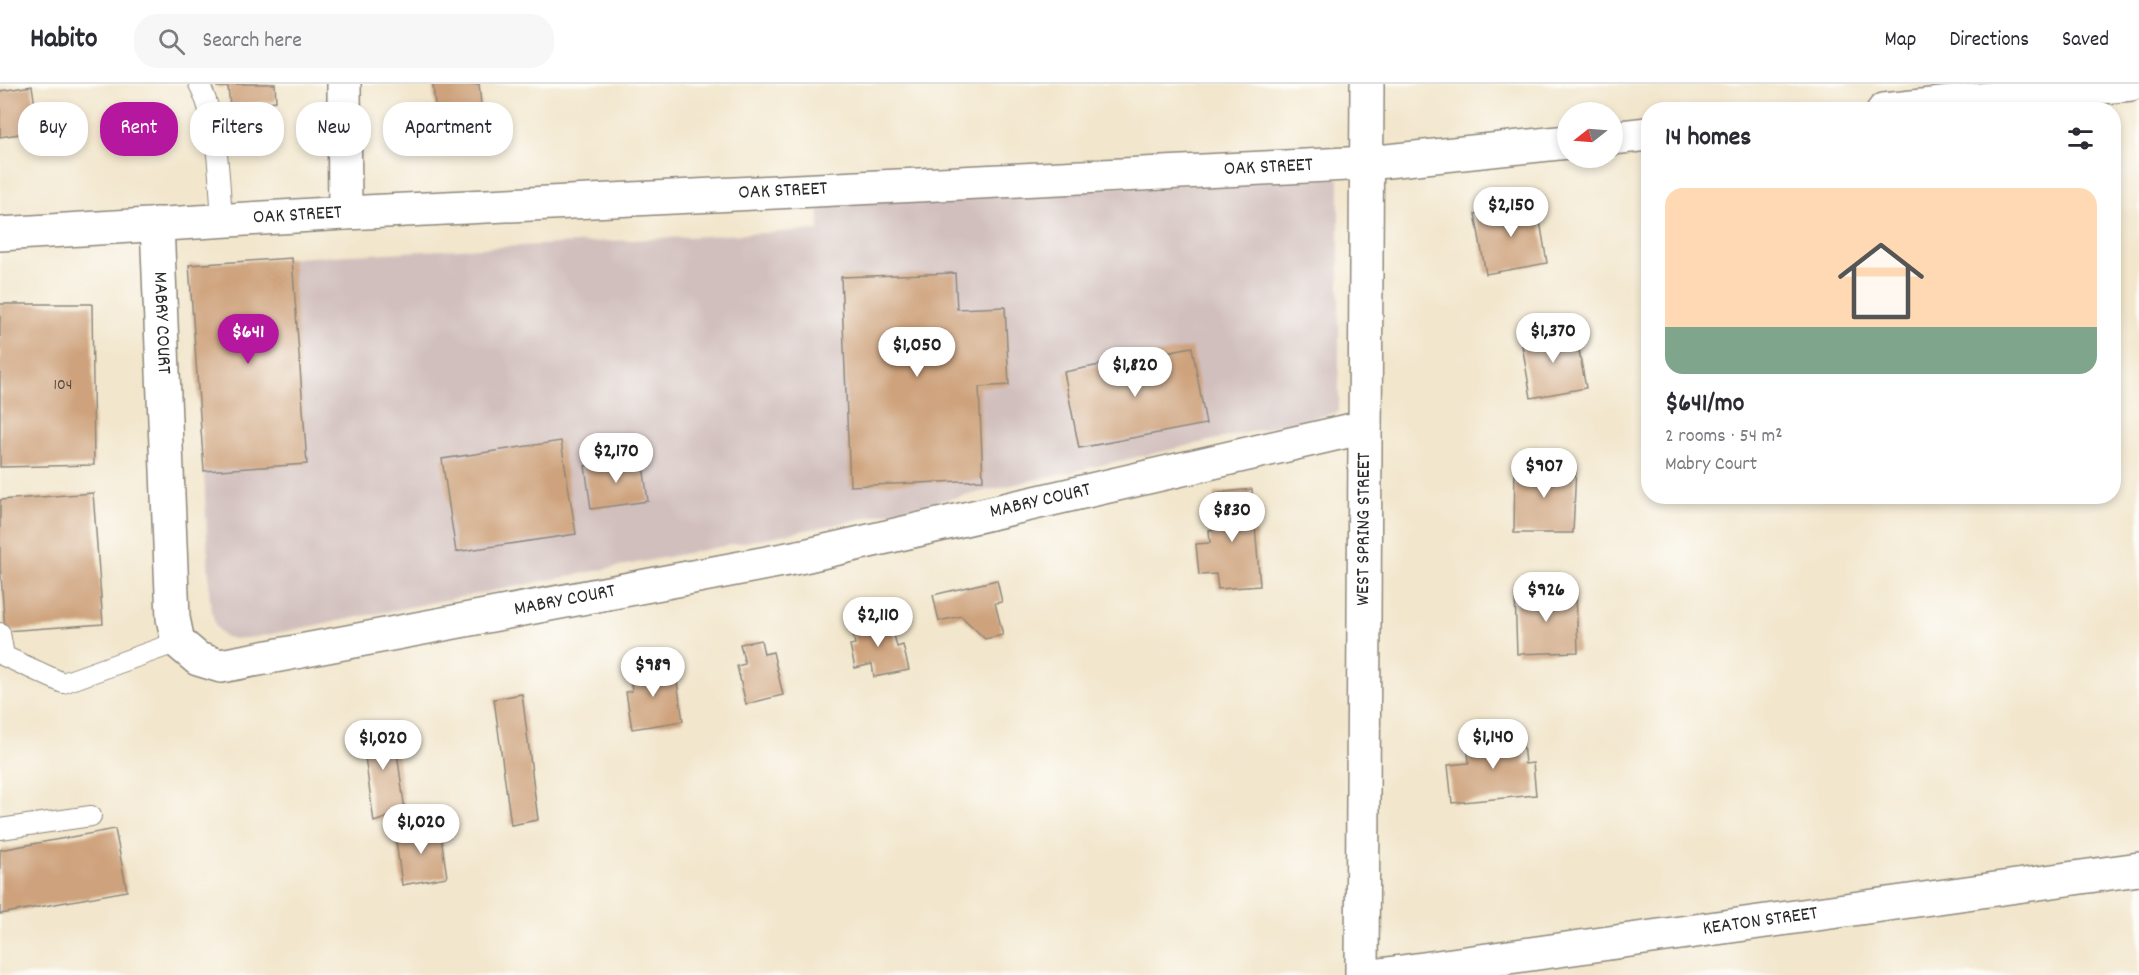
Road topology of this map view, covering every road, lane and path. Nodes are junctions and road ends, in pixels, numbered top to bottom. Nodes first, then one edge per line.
1 (199, 84) edge
2 (345, 84) edge
3 (1367, 84) edge
4 (2131, 84) edge
5 (1960, 102) edge
6 (1641, 135) edge
7 (1623, 137) edge
8 (1557, 143) edge
9 (1368, 163) junction
10 (345, 213) junction
11 (222, 220) junction
12 (157, 224) junction
13 (0, 234) edge
14 (1365, 427) junction
15 (0, 633) edge
16 (178, 642) junction
17 (91, 816) dead end
18 (0, 829) edge
19 (2139, 869) edge
20 (1362, 975) edge
21 (1380, 975) edge

1 - 11 lane
2 - 10 street
3 - 9 street, WEST SPRING STREET
4 - 5 street
6 - 7 street
8 - 9 street, OAK STREET
9 - 10 street, OAK STREET
9 - 14 street, WEST SPRING STREET
10 - 11 street, OAK STREET
11 - 12 street, OAK STREET
12 - 13 street, OAK STREET
12 - 16 street, MABRY COURT
14 - 16 street, MABRY COURT
14 - 20 street, WEST SPRING STREET
15 - 16 lane
17 - 18 lane
19 - 21 street, KEATON STREET

